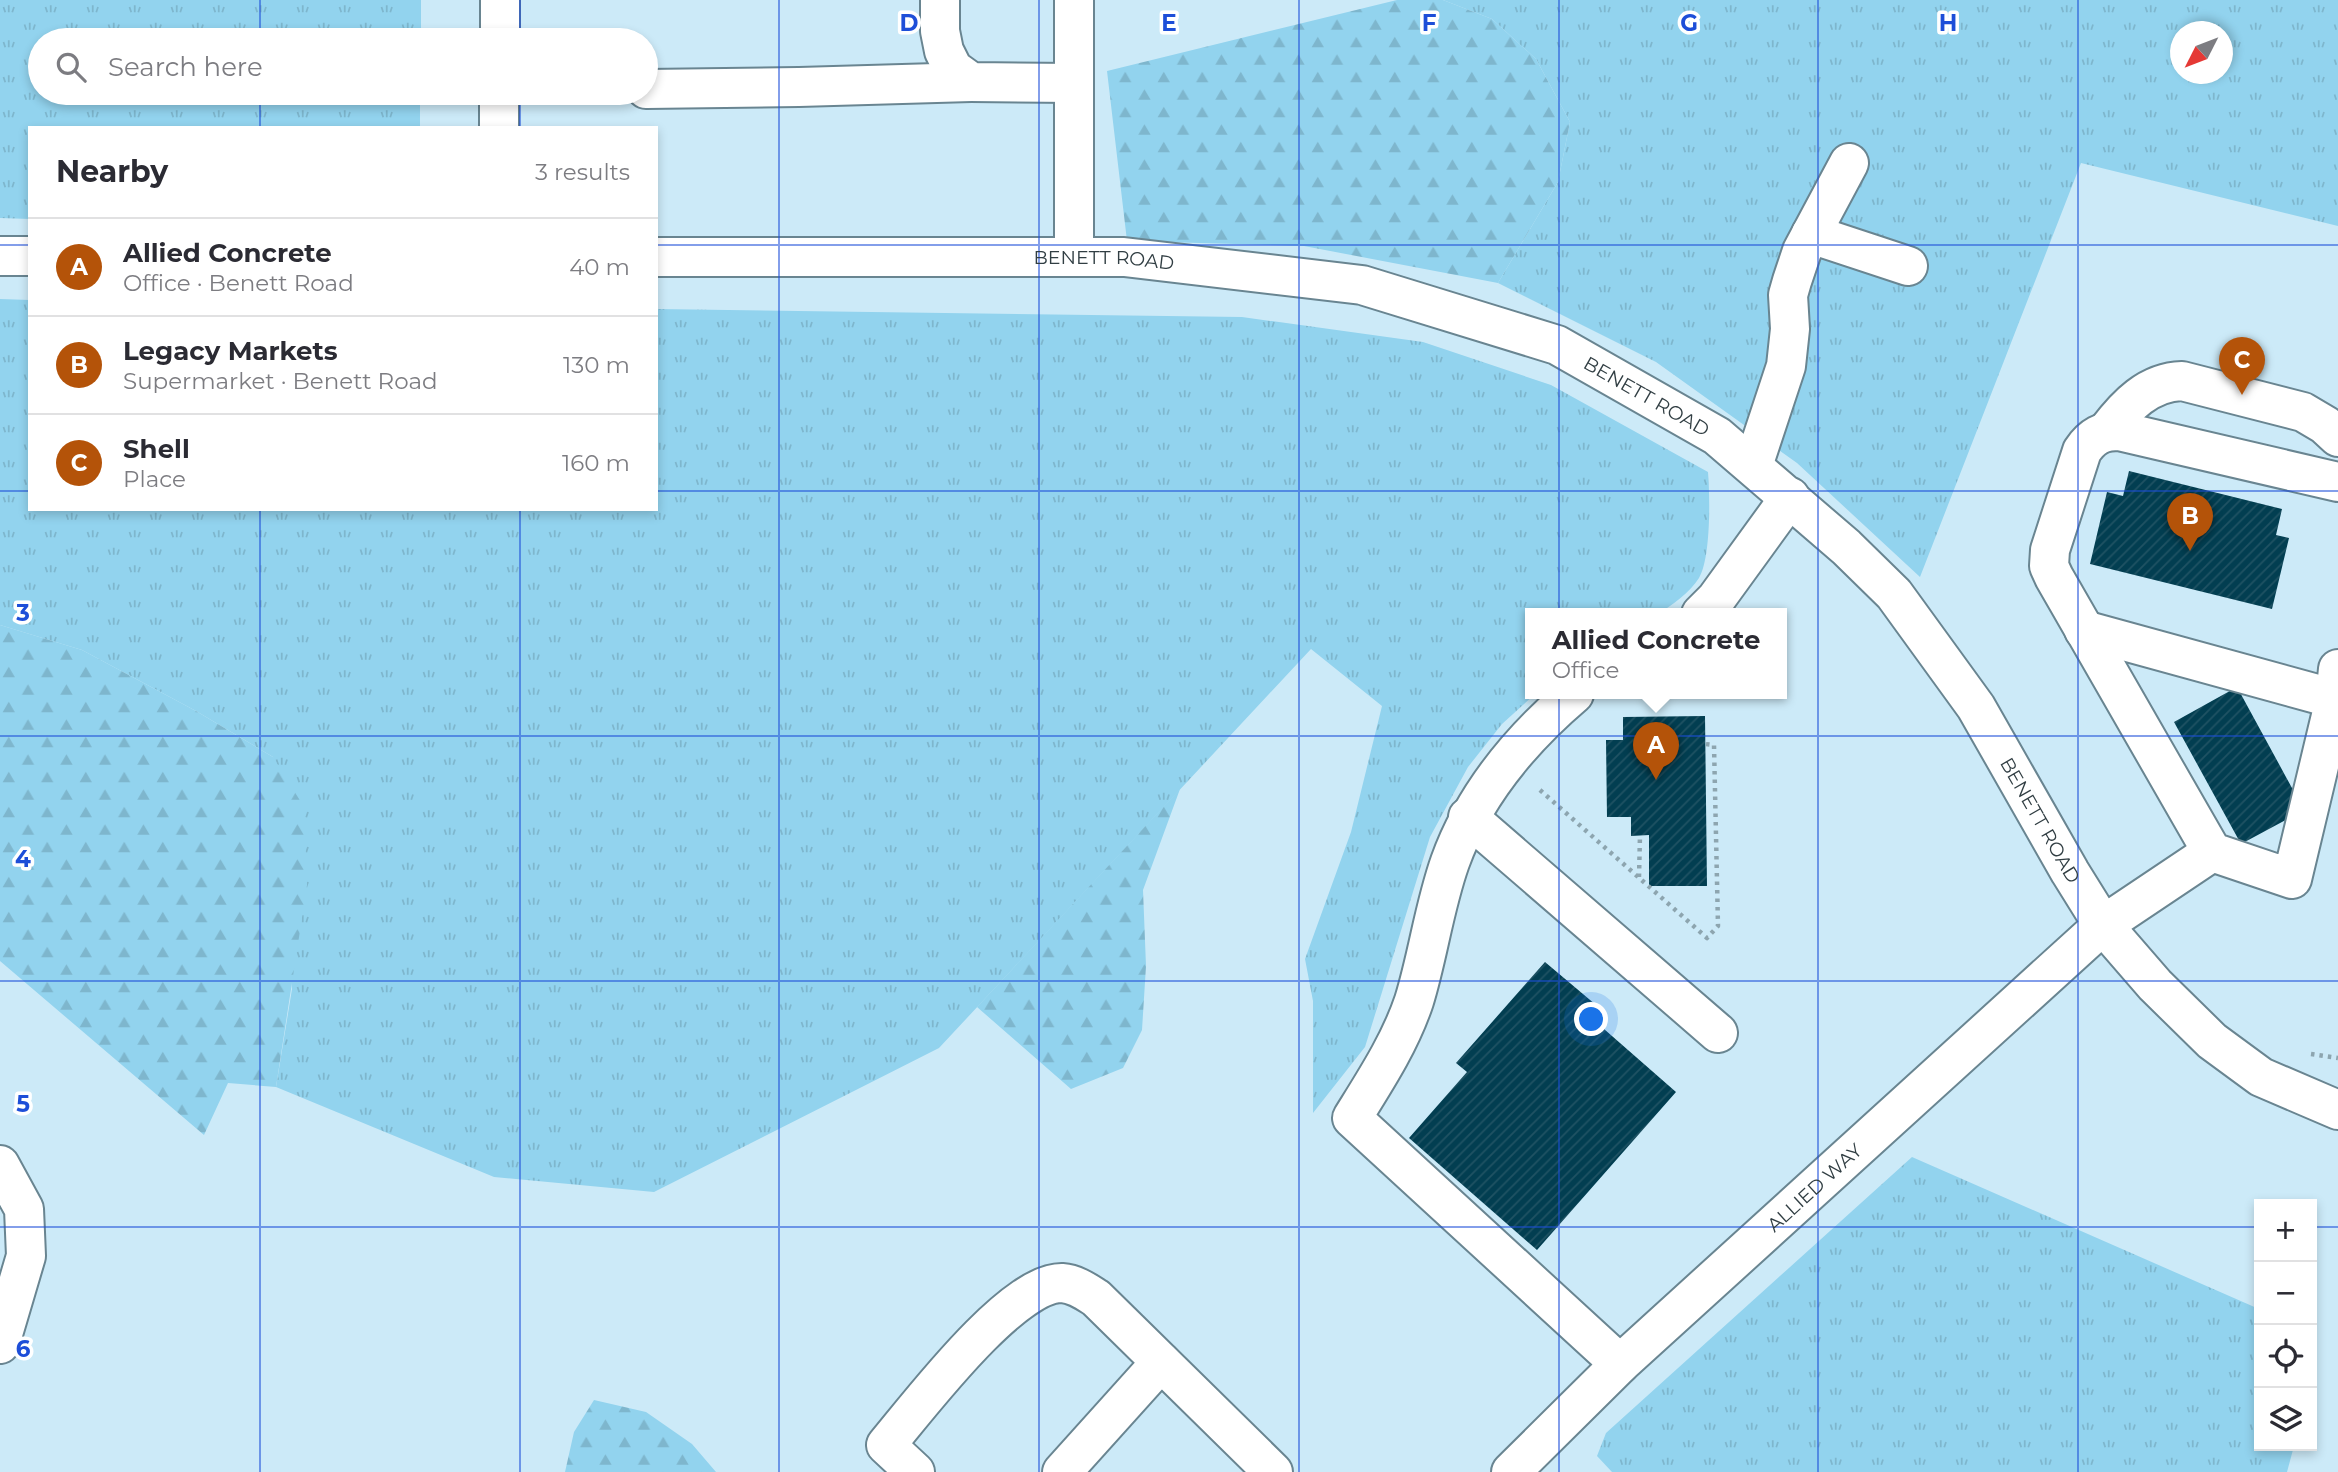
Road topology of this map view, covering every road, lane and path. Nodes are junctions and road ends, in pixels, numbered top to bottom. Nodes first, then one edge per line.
1 (500, 0) edge
2 (940, 0) edge
3 (1074, 0) edge
4 (500, 28) edge
5 (971, 82) junction
6 (1074, 83) junction
7 (658, 89) edge
8 (499, 105) edge
9 (499, 126) edge
10 (1849, 163) dead end
11 (1811, 234) junction
12 (0, 256) edge
13 (28, 256) edge
14 (658, 257) edge
15 (1074, 257) junction
16 (1908, 266) dead end
17 (2107, 431) junction
18 (2338, 437) edge
19 (1753, 466) junction
20 (2338, 482) edge
21 (1790, 496) junction
22 (1707, 608) edge
23 (2084, 630) junction
24 (2337, 684) edge
25 (1568, 699) edge
26 (1705, 744) dead end
27 (1540, 790) dead end
28 (1468, 817) junction
29 (1640, 835) dead end
30 (2212, 852) junction
31 (1639, 877) junction
32 (2103, 925) junction
33 (1718, 1033) dead end
34 (2338, 1110) edge
35 (0, 1165) edge
36 (0, 1344) edge
37 (1161, 1362) junction
38 (1620, 1364) junction
39 (1530, 1466) edge
40 (915, 1472) edge
41 (1062, 1472) edge
42 (1273, 1472) edge

1 - 4 street
2 - 5 street
3 - 6 street
5 - 6 street
5 - 7 street
6 - 15 street
8 - 9 street
10 - 11 street
11 - 16 street
11 - 19 street
12 - 13 street
14 - 15 street, BENETT ROAD
15 - 19 street, BENETT ROAD
17 - 18 street
17 - 20 street
17 - 23 street
19 - 21 street, BENETT ROAD
21 - 22 street
21 - 32 street, BENETT ROAD
23 - 24 street
23 - 30 street
24 - 30 street
25 - 28 street
26 - 31 path
27 - 31 path
28 - 33 street
28 - 38 street
29 - 31 path
30 - 32 street, ALLIED WAY
32 - 34 street, BENETT ROAD
32 - 38 street, ALLIED WAY
35 - 36 street
37 - 40 street
37 - 41 street
37 - 42 street
38 - 39 street, ALLIED WAY

